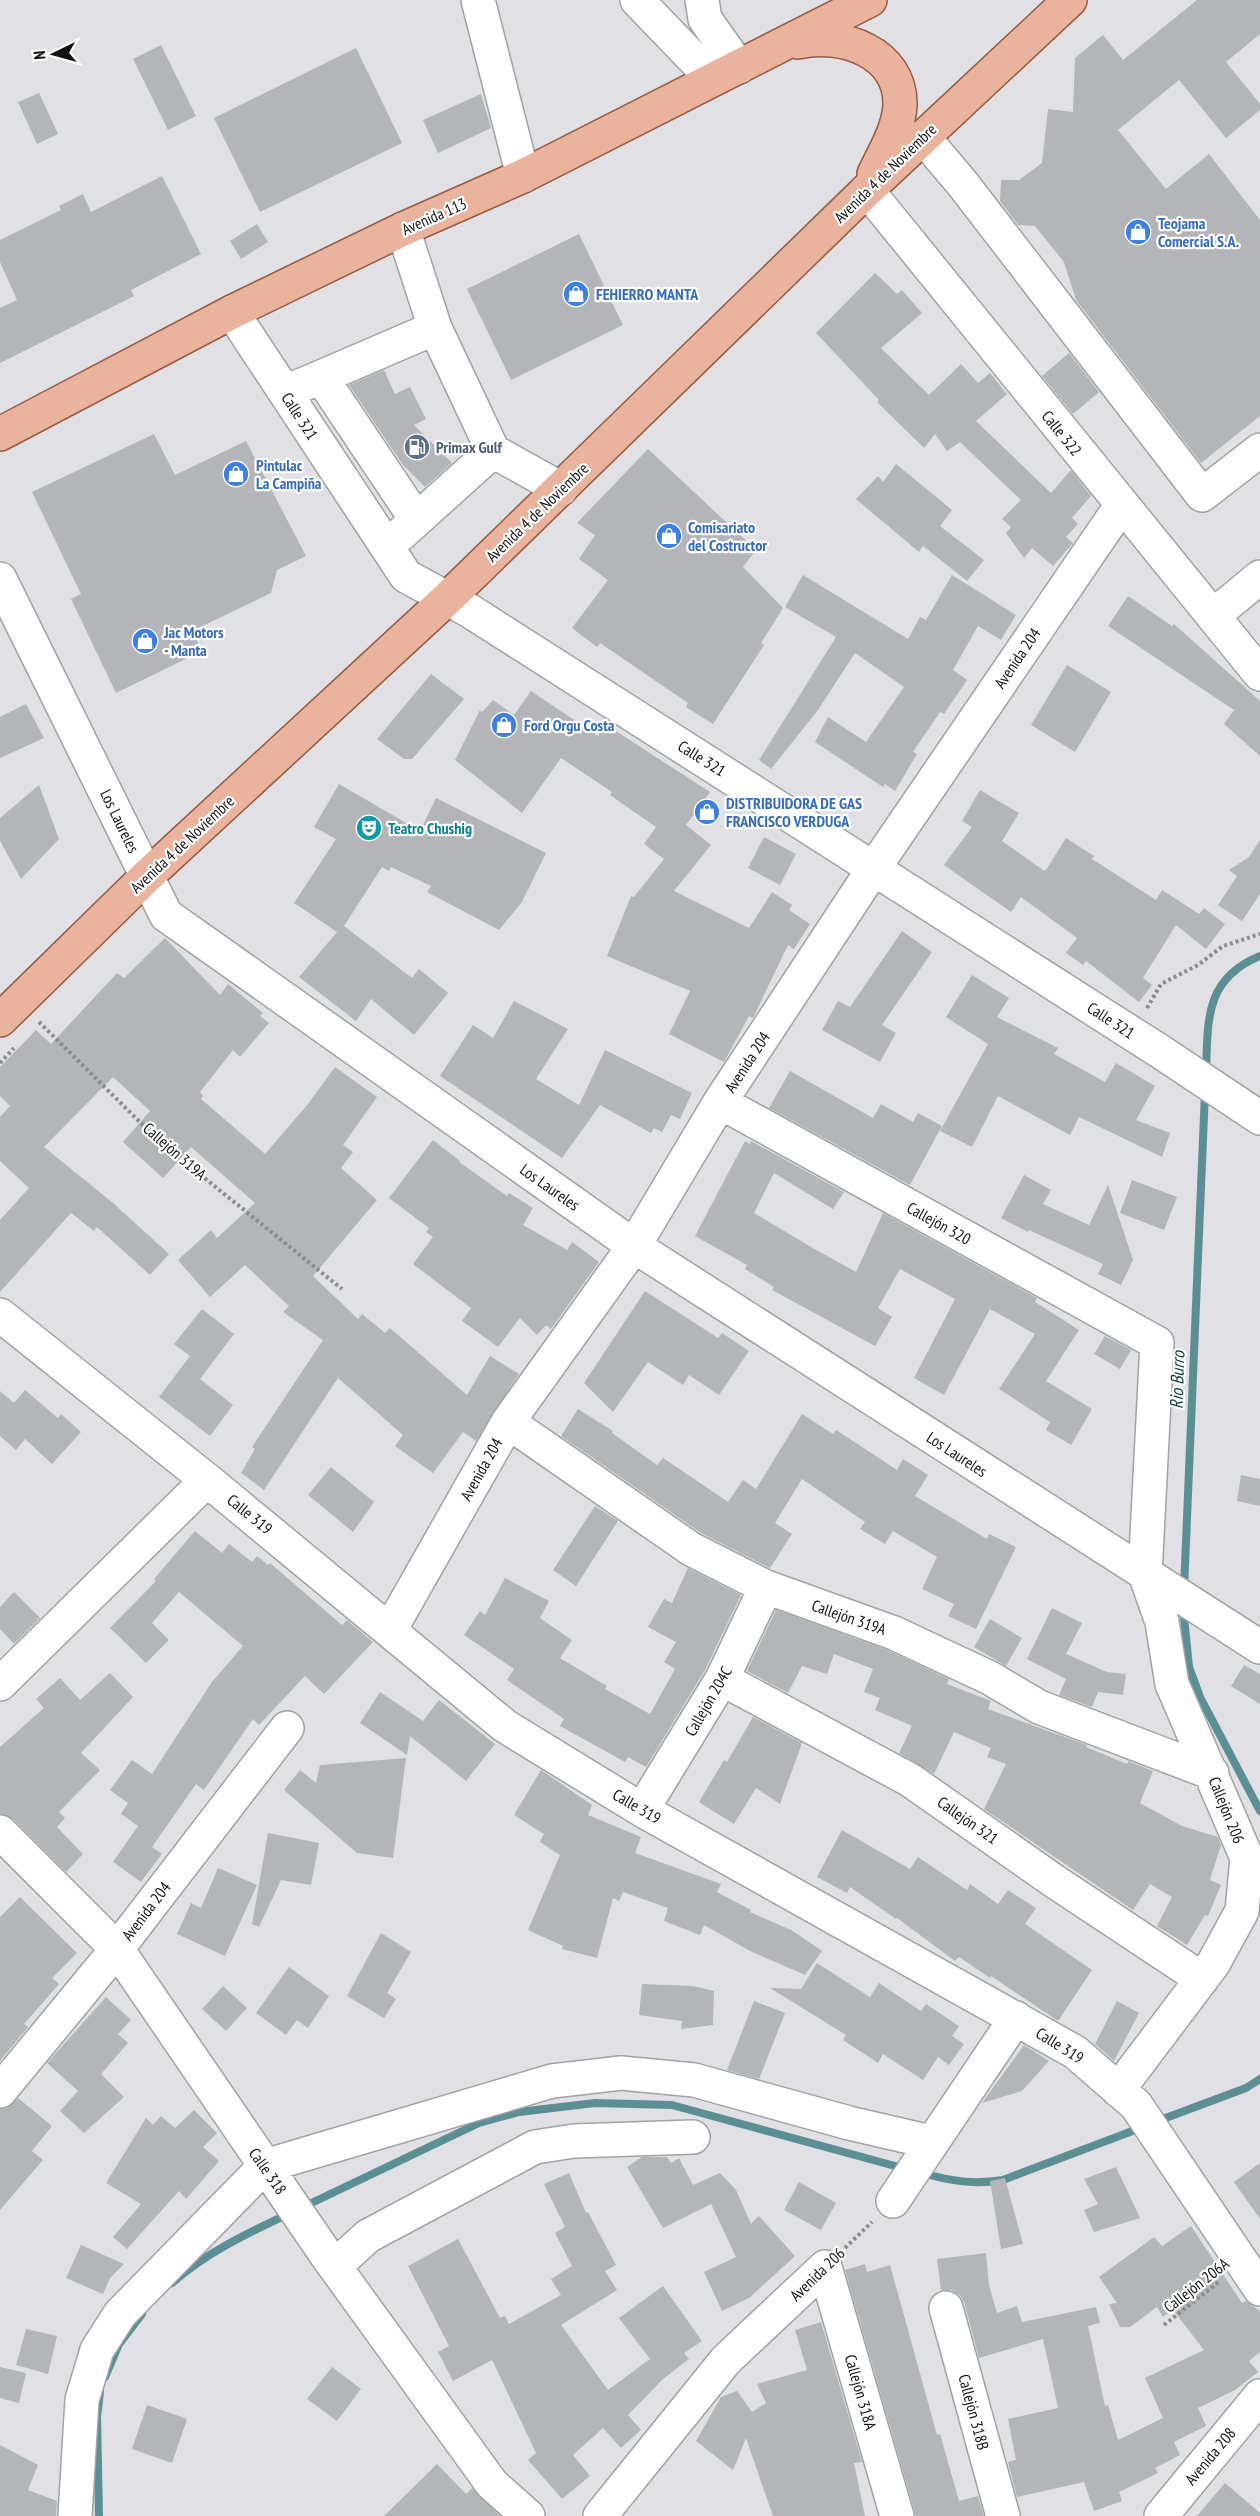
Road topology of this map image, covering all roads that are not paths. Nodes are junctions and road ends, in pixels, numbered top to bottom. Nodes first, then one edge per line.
1 (478, 0) edge
2 (637, 0) edge
3 (702, 0) edge
4 (870, 0) edge
5 (1070, 0) edge
6 (785, 45) junction
7 (726, 73) junction
8 (923, 137) junction
9 (523, 176) junction
10 (867, 190) junction
11 (403, 229) junction
12 (232, 312) junction
13 (435, 328) junction
14 (321, 377) junction
15 (285, 392) junction
16 (0, 434) edge
17 (1260, 450) edge
18 (493, 451) junction
19 (561, 489) junction
20 (1121, 506) junction
21 (416, 519) junction
22 (387, 548) junction
23 (1260, 577) edge
24 (0, 579) edge
25 (449, 597) junction
26 (1213, 616) junction
27 (1260, 674) edge
28 (874, 868) junction
29 (147, 876) junction
30 (7, 1013) edge
31 (720, 1102) junction
32 (1260, 1118) edge
33 (634, 1246) junction
34 (0, 1316) edge
35 (508, 1422) junction
36 (207, 1480) junction
37 (1155, 1581) junction
38 (766, 1587) junction
39 (390, 1630) junction
40 (1260, 1647) edge
41 (722, 1679) junction
42 (0, 1684) edge
43 (287, 1728) dead end
44 (1212, 1773) junction
45 (642, 1810) junction
46 (0, 1832) edge
47 (117, 1950) junction
48 (1202, 1979) junction
49 (1016, 2018) junction
50 (0, 2091) edge
51 (1127, 2098) junction
52 (693, 2137) dead end
53 (927, 2149) junction
54 (271, 2175) junction
55 (893, 2201) road end
56 (331, 2261) junction
57 (825, 2267) joint
58 (1251, 2276) edge
59 (946, 2308) dead end
60 (1260, 2396) edge
61 (75, 2516) edge
62 (528, 2516) edge
63 (600, 2516) edge
64 (897, 2516) edge
65 (1003, 2516) edge
66 (1161, 2516) edge

1 - 9 street
2 - 7 street
3 - 7 street
4 - 6 main road, Avenida 113
5 - 8 main road, Avenida 4 de Noviembre
6 - 7 main road, Avenida 113
6 - 10 main road
7 - 9 main road, Avenida 113
8 - 10 main road, Avenida 4 de Noviembre
8 - 17 street
9 - 11 main road, Avenida 113
10 - 19 main road, Avenida 4 de Noviembre
10 - 20 street, Calle 322
11 - 12 main road, Avenida 113
11 - 13 street
12 - 15 street, Calle 321
12 - 16 main road, Avenida 113
13 - 14 street
13 - 18 street
14 - 15 street
14 - 21 street
15 - 22 street, Calle 321
18 - 19 street
18 - 21 street
19 - 25 main road, Avenida 4 de Noviembre
20 - 26 street, Calle 322
20 - 28 street, Avenida 204
21 - 22 street
22 - 25 street, Calle 321
23 - 26 street
24 - 29 street, Los Laureles
25 - 28 street, Calle 321
25 - 29 main road, Avenida 4 de Noviembre
26 - 27 street, Calle 322
28 - 31 street, Avenida 204
28 - 32 street, Calle 321
29 - 30 main road, Avenida 4 de Noviembre
29 - 33 street, Los Laureles
31 - 33 street, Avenida 204
31 - 37 street, Callejón 320
33 - 35 street, Avenida 204
33 - 37 street, Los Laureles
34 - 36 street, Calle 319
35 - 38 street, Callejón 319A
35 - 39 street, Avenida 204
36 - 39 street, Calle 319
36 - 42 street
37 - 40 street, Los Laureles
37 - 44 street, Callejón 206
38 - 41 street, Callejón 204C
38 - 44 street, Callejón 319A
39 - 45 street, Calle 319
41 - 45 street, Callejón 204C
41 - 48 street, Callejón 321
43 - 47 street, Avenida 204
44 - 48 street, Callejón 206
45 - 49 street, Calle 319
46 - 47 street, Calle 318
47 - 50 street, Avenida 204
47 - 54 street, Calle 318
48 - 51 street, Callejón 206
49 - 51 street, Calle 319
49 - 53 street
51 - 58 street, Calle 319
52 - 56 street
53 - 54 street
53 - 55 street
54 - 56 street, Calle 318
54 - 61 street
56 - 62 street, Calle 318
57 - 63 street, Avenida 206
57 - 64 street, Callejón 318A
59 - 65 street, Callejón 318B
60 - 66 street, Avenida 208

